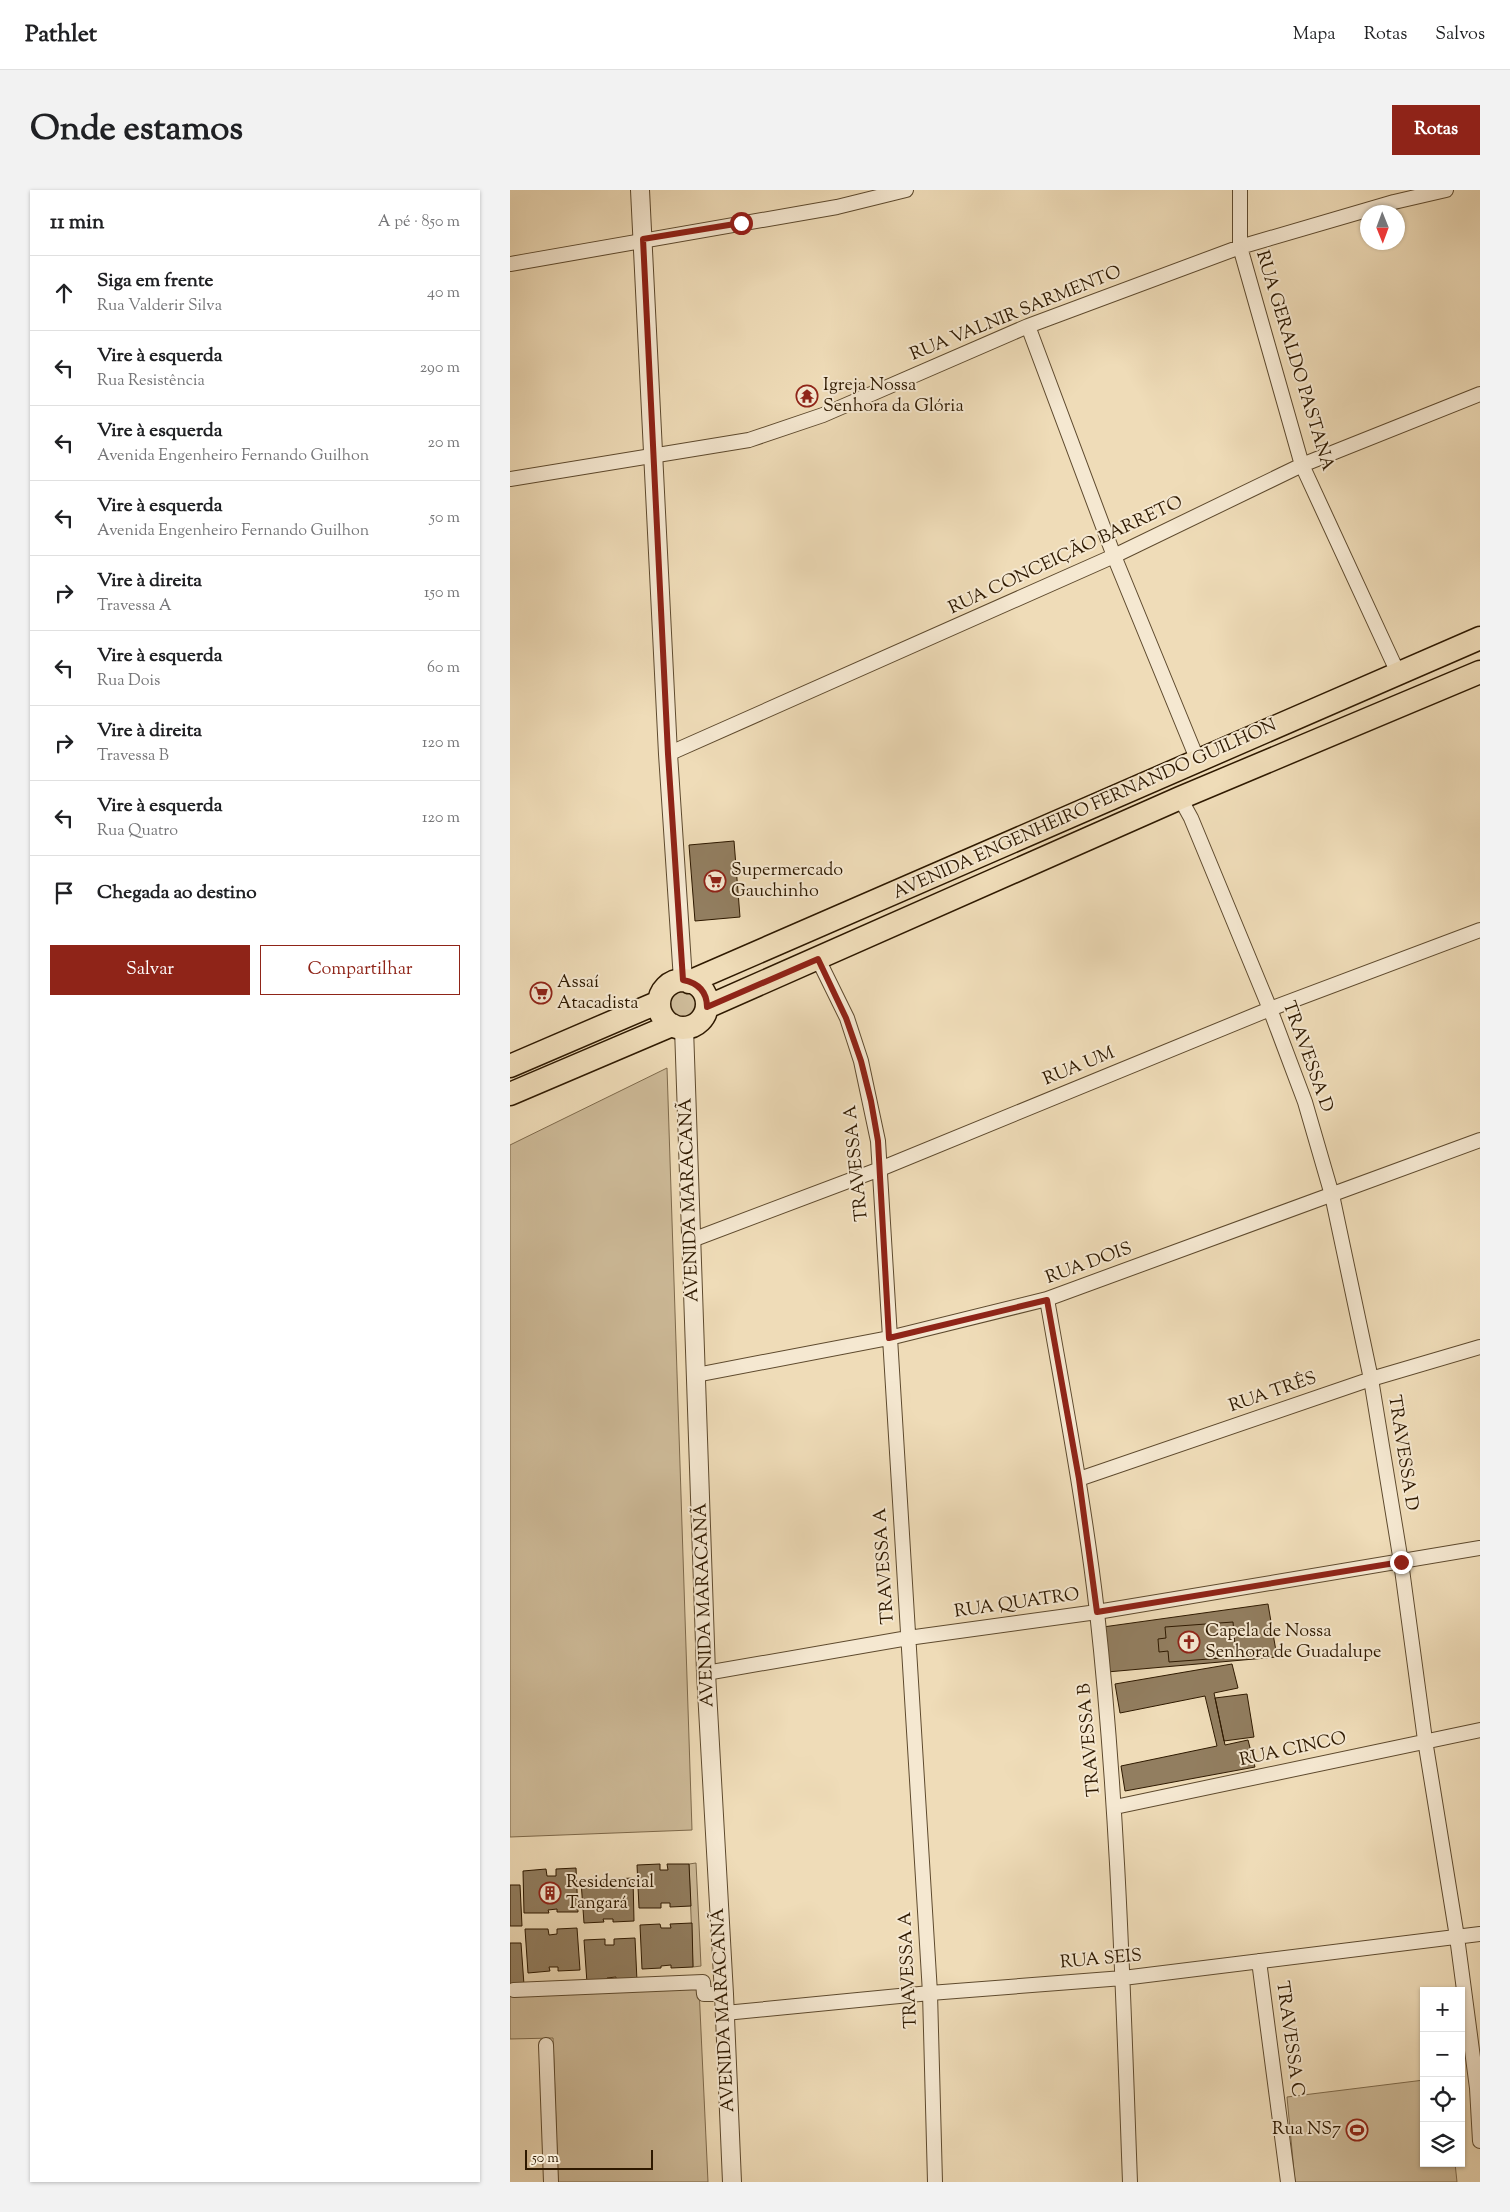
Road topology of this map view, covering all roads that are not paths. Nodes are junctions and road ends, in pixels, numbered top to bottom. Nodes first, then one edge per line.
1 (640, 190) edge
2 (906, 190) edge
3 (1240, 190) edge
4 (1446, 190) edge
5 (643, 239) junction
6 (1240, 246) junction
7 (510, 264) edge
8 (1028, 326) junction
9 (1480, 394) edge
10 (653, 454) junction
11 (1302, 465) junction
12 (510, 480) edge
13 (1114, 556) junction
14 (1480, 638) edge
15 (1480, 672) edge
16 (1398, 673) junction
17 (668, 754) junction
18 (1198, 761) junction
19 (1180, 798) junction
20 (1480, 930) edge
21 (818, 959) junction
22 (686, 981) junction
23 (660, 1002) junction
24 (707, 1007) junction
25 (1270, 1009) junction
26 (678, 1027) junction
27 (510, 1066) edge
28 (510, 1094) edge
29 (1480, 1140) edge
30 (880, 1169) junction
31 (1332, 1195) junction
32 (692, 1240) junction
33 (1047, 1300) junction
34 (889, 1338) junction
35 (1480, 1347) edge
36 (696, 1375) junction
37 (1371, 1379) junction
38 (1079, 1479) junction
39 (1480, 1548) edge
40 (1401, 1562) junction
41 (1097, 1612) junction
42 (908, 1638) junction
43 (706, 1673) junction
44 (1480, 1730) edge
45 (1425, 1740) junction
46 (1115, 1807) junction
47 (1480, 1934) edge
48 (1457, 1937) junction
49 (1259, 1961) junction
50 (1123, 1978) junction
51 (514, 1990) dead end
52 (930, 1993) junction
53 (724, 1994) junction
54 (725, 2013) junction
55 (546, 2045) dead end
56 (1480, 2141) edge
57 (551, 2182) edge
58 (732, 2182) edge
59 (935, 2182) edge
60 (1130, 2182) edge
61 (1288, 2182) edge

1 - 5 street
2 - 5 street
3 - 6 street, RUA GERALDO PASTANA
4 - 6 street, RUA VALNIR SARMENTO
5 - 7 street
5 - 10 street
6 - 8 street, RUA VALNIR SARMENTO
6 - 11 street, RUA GERALDO PASTANA
8 - 10 street, RUA VALNIR SARMENTO
8 - 13 street
9 - 11 street, RUA CONCEIÇÃO BARRETO
10 - 12 street, RUA VALNIR SARMENTO
10 - 17 street
11 - 13 street, RUA CONCEIÇÃO BARRETO
11 - 16 street, RUA GERALDO PASTANA
13 - 17 street, RUA CONCEIÇÃO BARRETO
13 - 18 street
14 - 16 main road, AVENIDA ENGENHEIRO FERNANDO GUILHON
15 - 19 main road, AVENIDA ENGENHEIRO FERNANDO GUILHON
16 - 18 main road, AVENIDA ENGENHEIRO FERNANDO GUILHON
17 - 22 street
18 - 22 main road, AVENIDA ENGENHEIRO FERNANDO GUILHON
19 - 21 main road, AVENIDA ENGENHEIRO FERNANDO GUILHON
19 - 25 street, TRAVESSA D
20 - 25 street, RUA UM
21 - 24 main road, AVENIDA ENGENHEIRO FERNANDO GUILHON
21 - 30 street, TRAVESSA A
22 - 23 main road, AVENIDA ENGENHEIRO FERNANDO GUILHON
22 - 24 main road
23 - 26 main road
23 - 27 main road, AVENIDA ENGENHEIRO FERNANDO GUILHON
24 - 26 main road, AVENIDA ENGENHEIRO FERNANDO GUILHON
25 - 30 street, RUA UM
25 - 31 street, TRAVESSA D
26 - 28 main road, AVENIDA ENGENHEIRO FERNANDO GUILHON
26 - 32 street, AVENIDA MARACANÃ
29 - 31 street, RUA DOIS
30 - 32 street, RUA UM
30 - 34 street, TRAVESSA A
31 - 33 street, RUA DOIS
31 - 37 street, TRAVESSA D
32 - 36 street, AVENIDA MARACANÃ
33 - 34 street, RUA DOIS
33 - 38 street, TRAVESSA B
34 - 36 street, RUA DOIS
34 - 42 street, TRAVESSA A
35 - 37 street, RUA TRÊS
36 - 43 street, AVENIDA MARACANÃ
37 - 38 street, RUA TRÊS
37 - 40 street, TRAVESSA D
38 - 41 street, TRAVESSA B
39 - 40 street, RUA QUATRO
40 - 41 street, RUA QUATRO
40 - 45 street, TRAVESSA D
41 - 42 street, RUA QUATRO
41 - 46 street, TRAVESSA B
42 - 43 street, RUA QUATRO
42 - 52 street, TRAVESSA A
43 - 53 street, AVENIDA MARACANÃ
44 - 45 street, RUA CINCO
45 - 46 street, RUA CINCO
45 - 48 street, TRAVESSA D
46 - 50 street, TRAVESSA B
47 - 48 street, RUA SEIS
48 - 49 street, RUA SEIS
48 - 56 street, TRAVESSA D
49 - 50 street, RUA SEIS
49 - 61 street, TRAVESSA C
50 - 52 street, RUA SEIS
50 - 60 street, TRAVESSA B
51 - 53 street
52 - 54 street, RUA SEIS
52 - 59 street, TRAVESSA A
53 - 54 street, AVENIDA MARACANÃ
54 - 58 street, AVENIDA MARACANÃ
55 - 57 street

